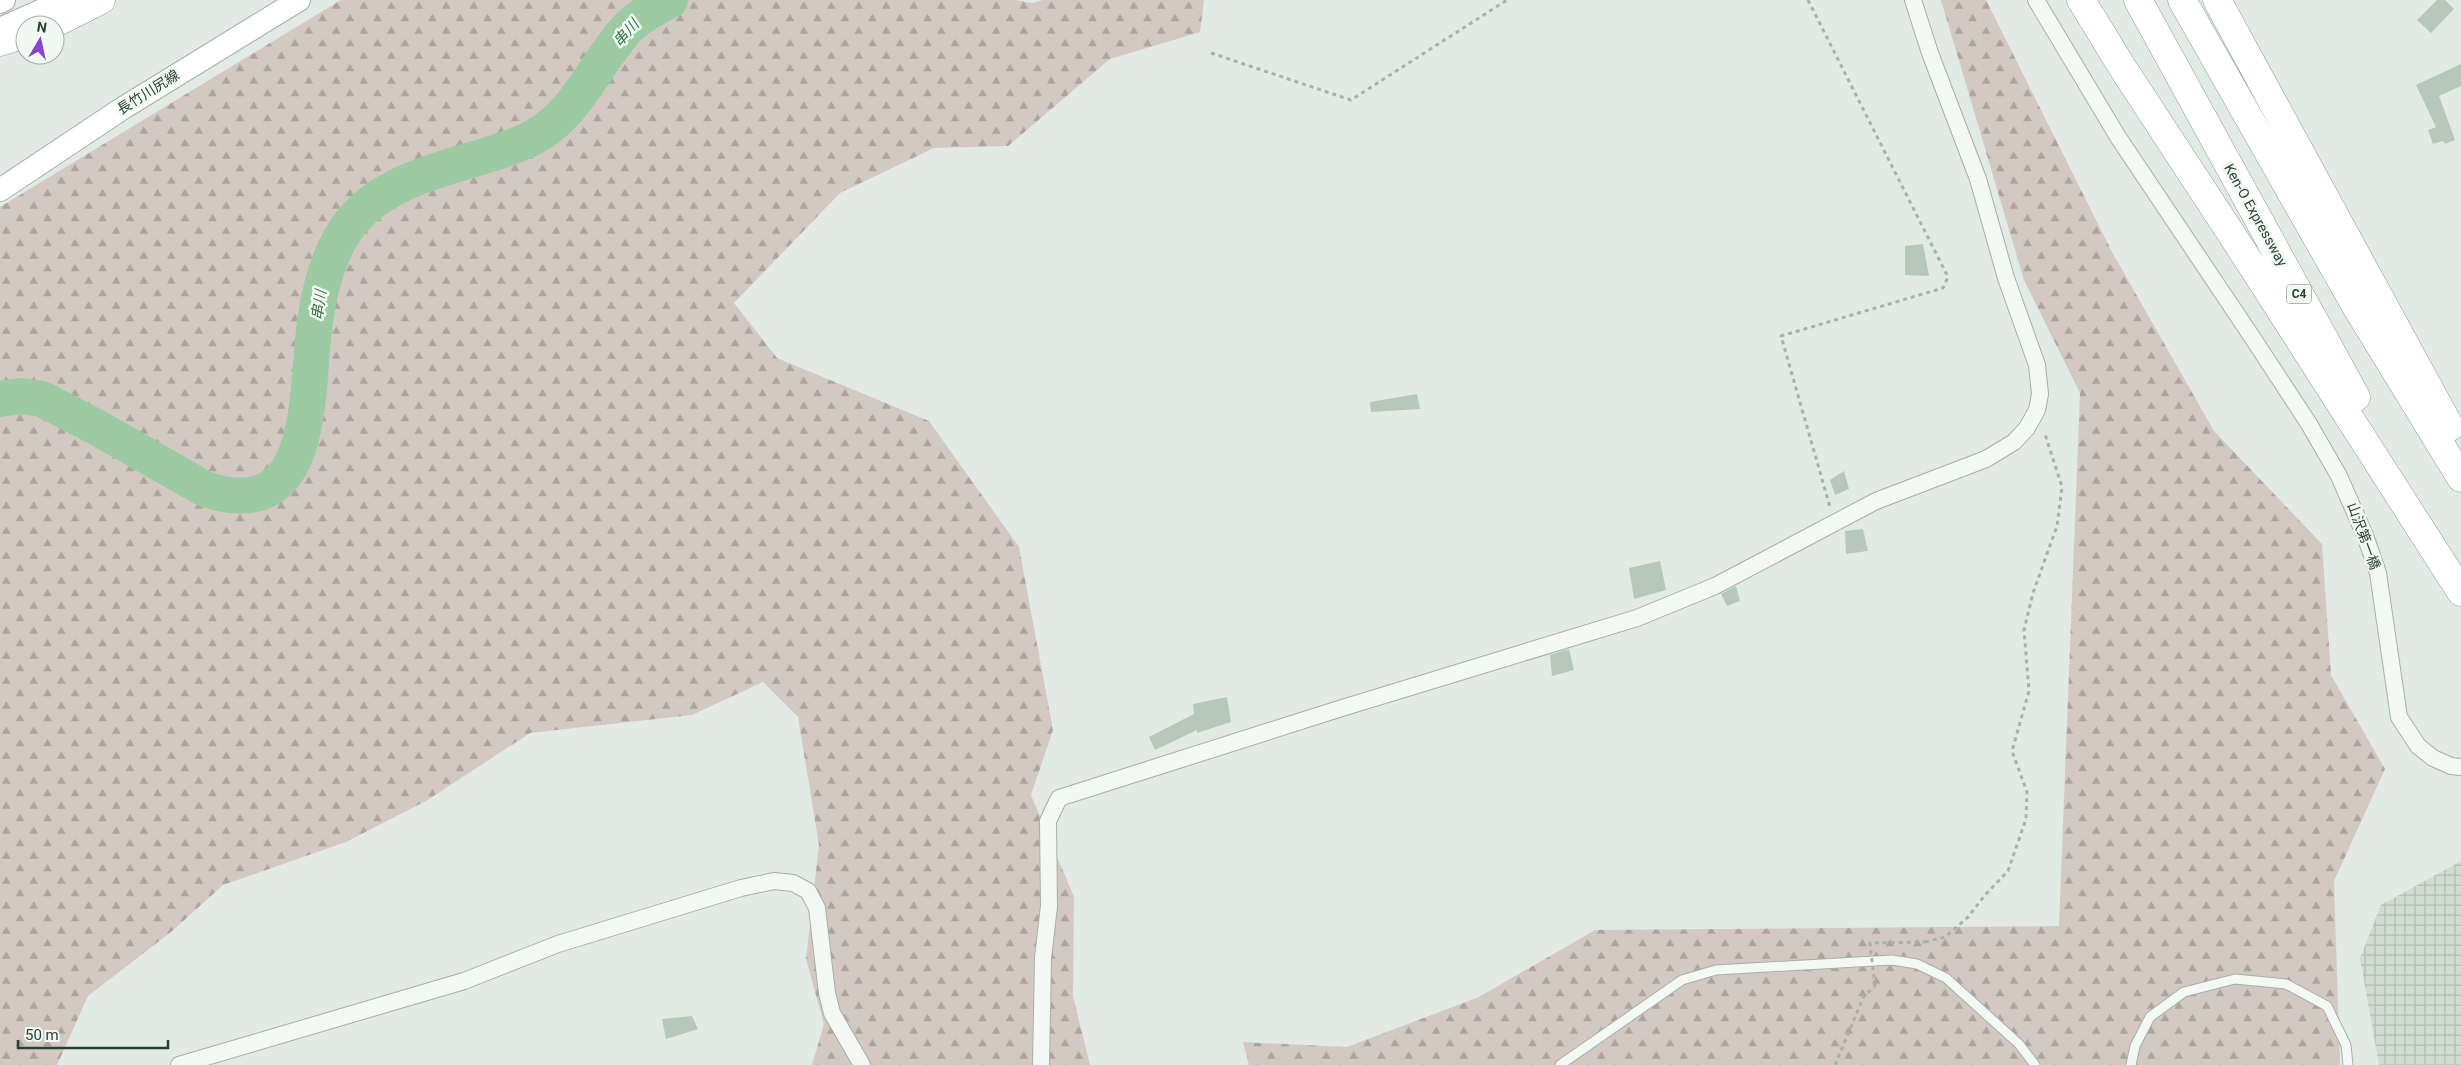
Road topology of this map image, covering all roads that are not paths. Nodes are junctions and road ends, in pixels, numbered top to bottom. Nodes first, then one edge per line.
1 (4, 0) edge
2 (65, 0) edge
3 (101, 0) edge
4 (299, 0) edge
5 (1913, 0) edge
6 (2036, 0) edge
7 (2081, 0) edge
8 (2138, 0) edge
9 (2182, 0) edge
10 (2218, 0) edge
11 (0, 2) edge
12 (65, 18) edge
13 (0, 30) edge
14 (15, 37) edge
15 (0, 42) edge
16 (0, 190) edge
17 (2461, 444) edge
18 (2461, 478) edge
19 (2461, 587) edge
20 (2461, 592) edge
21 (2461, 767) edge
22 (180, 1065) edge
23 (862, 1065) edge
24 (1041, 1065) edge
25 (1560, 1065) edge
26 (2034, 1065) edge
27 (2131, 1065) edge
28 (2348, 1065) edge

1 - 11 main road
2 - 13 main road
3 - 12 highway
4 - 16 main road, 長竹川尻線
5 - 24 street
6 - 21 street, 山沢第一橋
7 - 20 highway
8 - 19 highway, Ken-O Expressway / C4
9 - 18 highway
10 - 17 highway
14 - 15 highway
22 - 23 street
25 - 26 lane
27 - 28 lane

